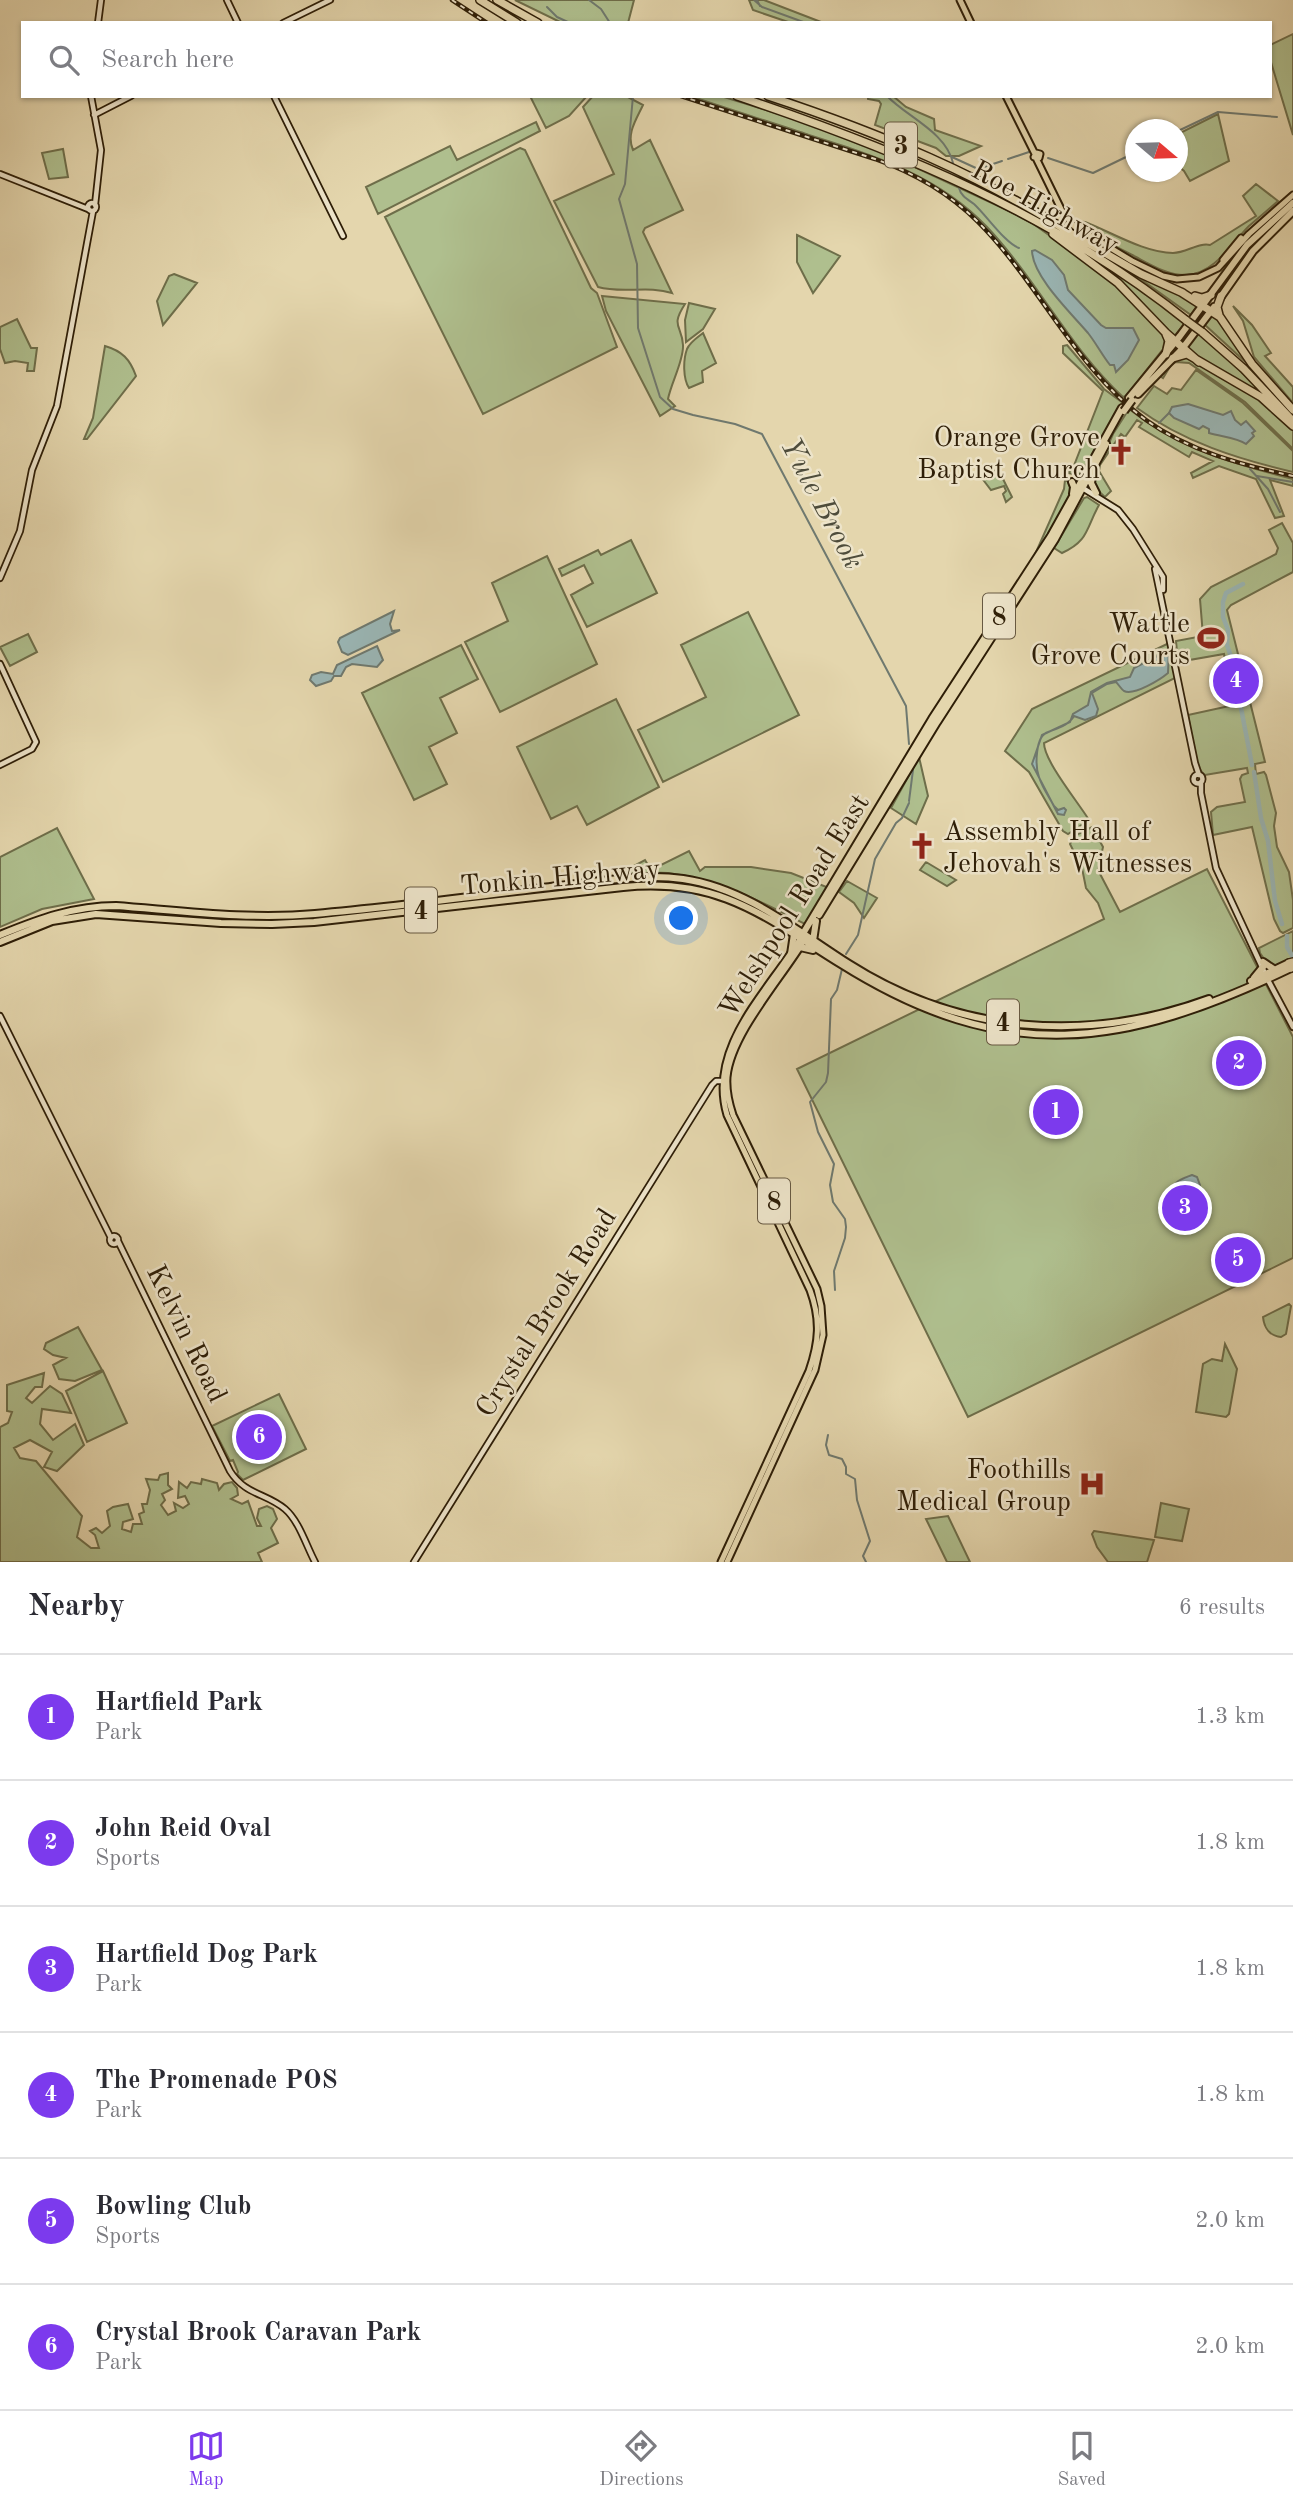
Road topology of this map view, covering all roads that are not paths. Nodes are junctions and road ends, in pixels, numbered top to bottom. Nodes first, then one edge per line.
1 (102, 0) edge
2 (226, 0) edge
3 (330, 0) edge
4 (480, 0) edge
5 (497, 0) edge
6 (961, 0) edge
7 (99, 21) edge
8 (237, 21) edge
9 (287, 21) edge
10 (514, 21) edge
11 (534, 21) edge
12 (971, 21) edge
13 (90, 98) edge
14 (127, 98) edge
15 (275, 98) edge
16 (743, 98) edge
17 (774, 98) edge
18 (1008, 98) edge
19 (93, 113) junction
20 (1037, 155) junction
21 (0, 174) edge
22 (1293, 193) edge
23 (1293, 202) edge
24 (91, 207) junction
25 (1293, 211) edge
26 (1021, 212) junction
27 (1068, 231) junction
28 (341, 237) dead end
29 (1181, 292) junction
30 (1211, 295) junction
31 (1221, 296) junction
32 (1204, 304) junction
33 (1211, 310) junction
34 (1220, 317) junction
35 (1190, 319) junction
36 (1201, 329) junction
37 (1166, 333) junction
38 (1175, 342) junction
39 (1182, 349) junction
40 (1170, 356) junction
41 (1199, 362) junction
42 (1123, 410) junction
43 (1293, 411) edge
44 (1293, 424) edge
45 (1093, 472) junction
46 (1072, 482) dead end
47 (1083, 486) junction
48 (1097, 495) junction
49 (1080, 496) junction
50 (1058, 524) junction
51 (0, 578) edge
52 (0, 664) edge
53 (934, 720) junction
54 (0, 765) edge
55 (788, 925) junction
56 (808, 926) junction
57 (0, 935) edge
58 (803, 939) junction
59 (0, 942) edge
60 (791, 954) joint
61 (1292, 965) edge
62 (1270, 973) junction
63 (0, 1016) edge
64 (1293, 1027) edge
65 (724, 1083) junction
66 (821, 1306) junction
67 (823, 1328) junction
68 (770, 1462) junction
69 (315, 1562) edge
70 (414, 1562) edge
71 (721, 1562) edge
72 (727, 1562) edge

1 - 7 main road
2 - 8 main road
3 - 9 main road
4 - 10 highway
5 - 11 highway
6 - 12 main road
13 - 19 main road
14 - 19 main road
15 - 28 main road
16 - 26 highway, Roe Highway / 3
17 - 27 highway, Roe Highway / 3
18 - 20 main road
18 - 20 main road
19 - 24 main road
20 - 22 main road
21 - 24 main road
23 - 30 highway, 8
24 - 51 main road
25 - 31 highway, 8
26 - 35 highway, Roe Highway / 3
26 - 37 highway
27 - 29 highway
27 - 35 highway, Roe Highway / 3
29 - 30 highway
29 - 32 highway
30 - 32 highway, 8
31 - 33 highway, 8
31 - 34 highway
32 - 33 highway
32 - 35 highway, 8
33 - 34 highway
33 - 36 highway, 8
34 - 43 highway
35 - 36 highway, Roe Highway / 3, bridge
35 - 38 highway, Welshpool Road East / 8
36 - 39 highway, Welshpool Road East / 8
36 - 43 highway, Roe Highway / 3
36 - 44 highway, Roe Highway / 3
37 - 38 highway
37 - 40 highway
38 - 39 highway
38 - 40 highway, Welshpool Road East / 8
39 - 40 highway, Welshpool Road East / 8
39 - 41 highway
40 - 41 highway
40 - 42 highway, Welshpool Road East / 8, bridge
41 - 44 highway
42 - 45 highway, Welshpool Road East / 8
42 - 47 highway, Welshpool Road East / 8
45 - 47 highway, Welshpool Road East / 8
45 - 48 highway
46 - 50 highway, 8
47 - 48 main road
47 - 49 highway, Welshpool Road East / 8
47 - 50 highway, Welshpool Road East / 8
48 - 49 main road
48 - 62 main road
49 - 53 highway, Welshpool Road East / 8
50 - 53 highway, Welshpool Road East / 8
52 - 54 main road
53 - 56 highway, Welshpool Road East / 8
53 - 58 highway, Welshpool Road East / 8
55 - 56 highway
55 - 57 highway, Tonkin Highway / 4
55 - 58 highway, Tonkin Highway / 4
56 - 58 highway, Welshpool Road East / 8
58 - 59 highway, Tonkin Highway / 4
58 - 60 highway
58 - 62 highway, Tonkin Highway / 4
58 - 62 highway, Tonkin Highway / 4
58 - 65 main road, Welshpool Road East / 8
60 - 65 main road, Welshpool Road East / 8
61 - 62 highway, Tonkin Highway / 4
62 - 64 main road
63 - 69 main road, Kelvin Road
65 - 66 main road, Welshpool Road East / 8
65 - 68 main road, Welshpool Road East / 8
65 - 70 main road, Crystal Brook Road
66 - 67 main road, Welshpool Road East / 8
66 - 67 main road
67 - 68 main road, Welshpool Road East / 8
68 - 71 main road, Welshpool Road East / 8
68 - 72 main road, Welshpool Road East / 8

